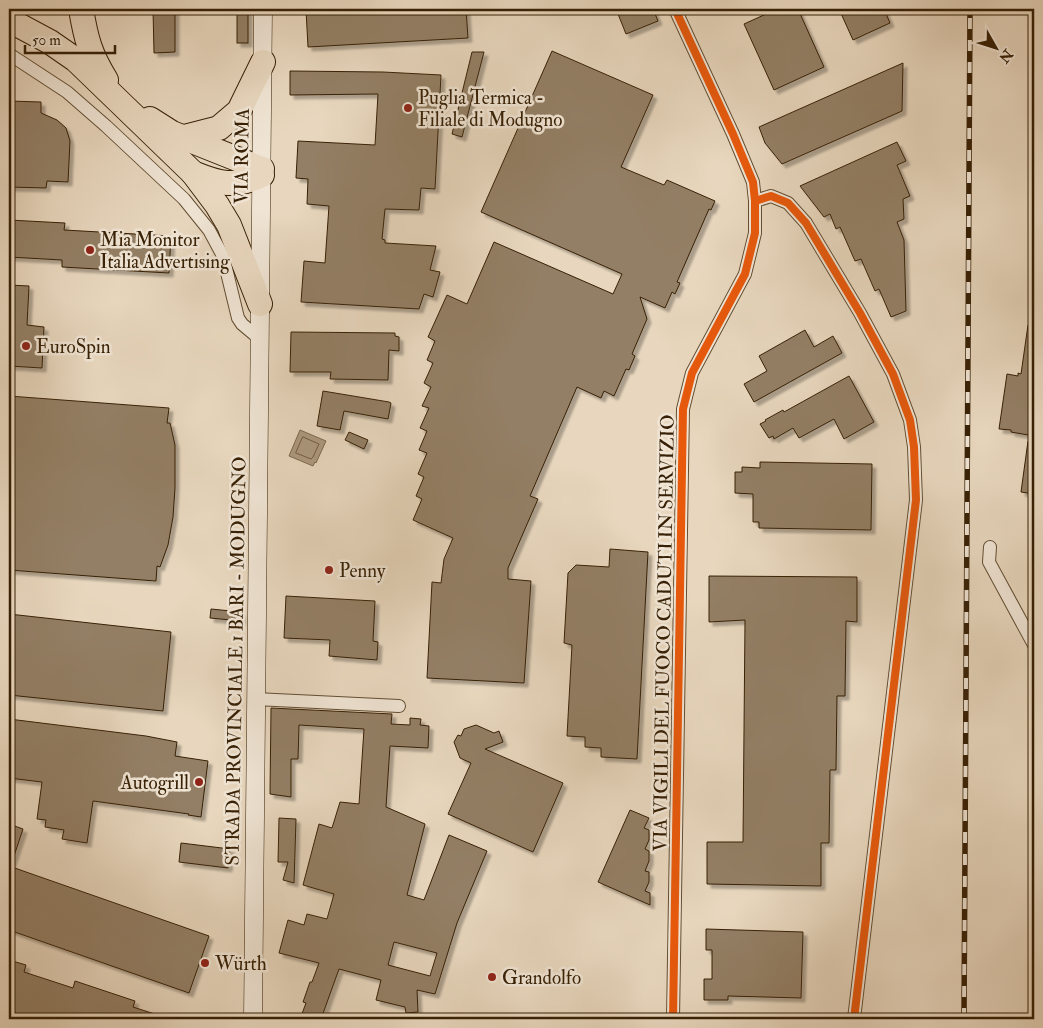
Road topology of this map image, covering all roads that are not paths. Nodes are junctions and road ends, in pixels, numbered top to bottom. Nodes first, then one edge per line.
1 (81, 9) edge
2 (263, 9) edge
3 (675, 9) edge
4 (9, 20) edge
5 (9, 54) edge
6 (263, 62) junction
7 (184, 137) junction
8 (262, 172) junction
9 (193, 173) junction
10 (755, 201) junction
11 (260, 304) junction
12 (260, 340) junction
13 (990, 547) dead end
14 (1034, 645) edge
15 (255, 699) junction
16 (399, 706) dead end
17 (253, 1019) edge
18 (673, 1019) edge
19 (854, 1019) edge

1 - 7 highway
2 - 6 street, VIA ROMA
3 - 10 street, VIA VIGILI DEL FUOCO CADUTI IN SERVIZIO
4 - 9 highway
5 - 12 street
6 - 7 highway
6 - 8 street, VIA ROMA
7 - 8 highway
8 - 9 highway
8 - 11 street, VIA ROMA
9 - 11 highway
10 - 18 street, VIA VIGILI DEL FUOCO CADUTI IN SERVIZIO
10 - 19 street
11 - 12 street, STRADA PROVINCIALE 1 BARI - MODUGNO
12 - 15 street, STRADA PROVINCIALE 1 BARI - MODUGNO
13 - 14 street
15 - 16 street
15 - 17 street, STRADA PROVINCIALE 1 BARI - MODUGNO

